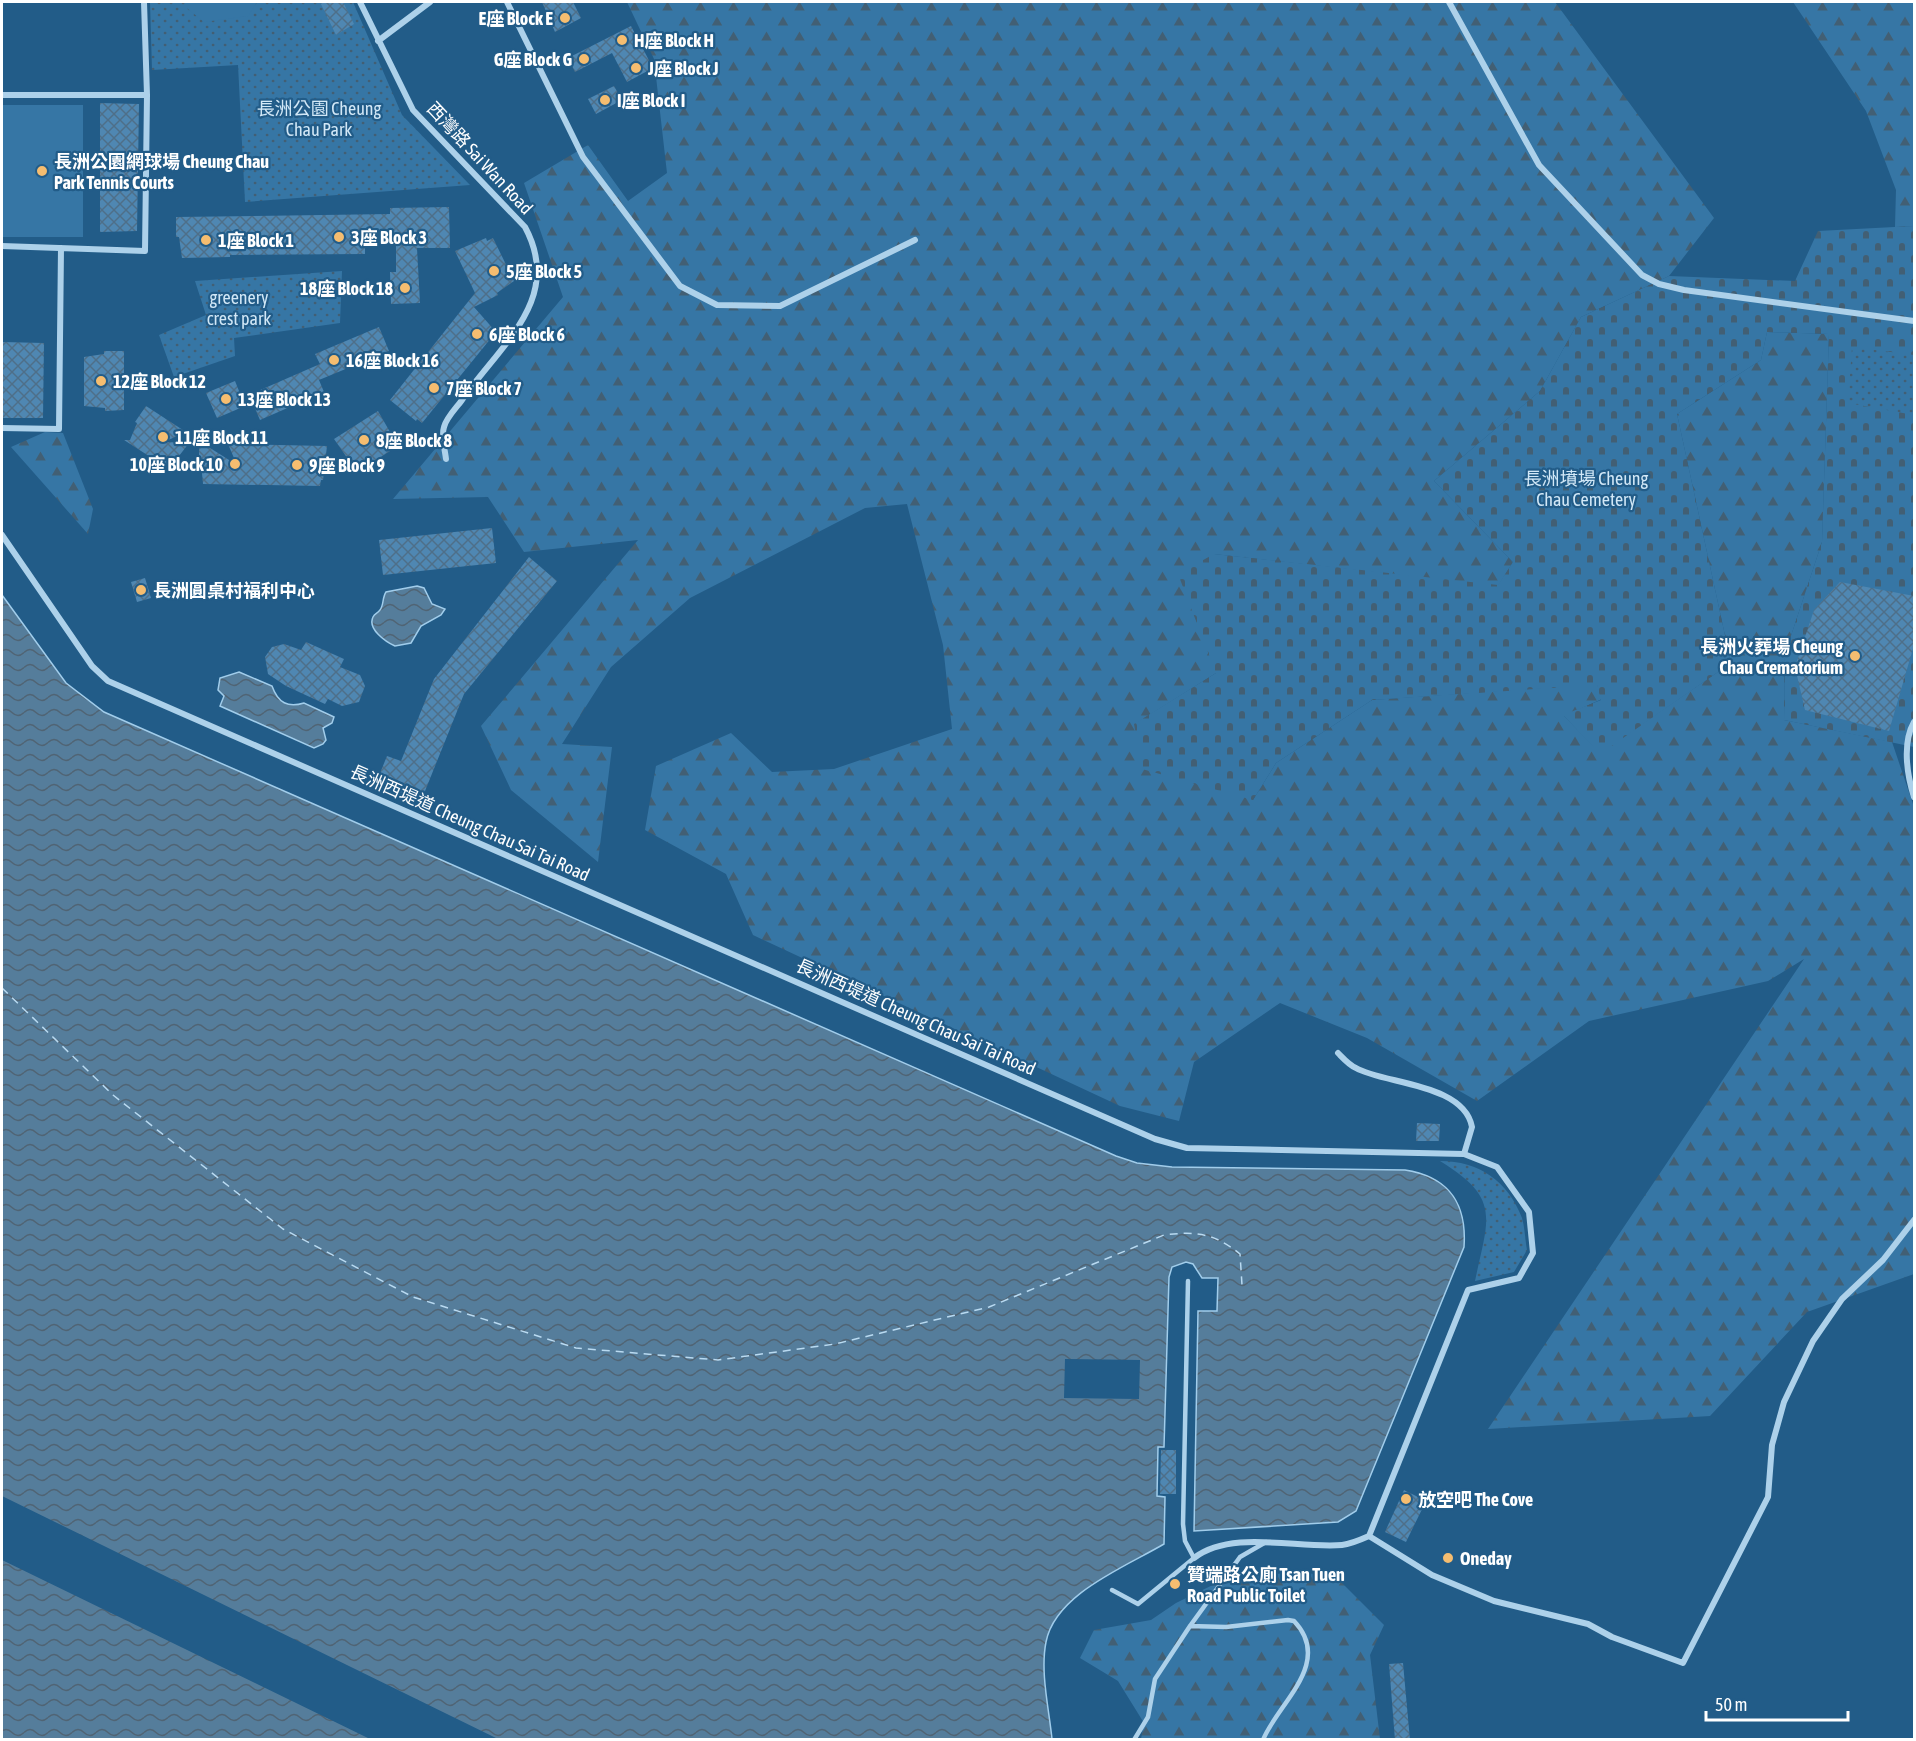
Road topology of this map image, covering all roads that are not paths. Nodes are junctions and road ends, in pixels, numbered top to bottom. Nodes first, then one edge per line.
1 (144, 2) edge
2 (360, 2) edge
3 (430, 2) edge
4 (507, 2) edge
5 (1449, 2) edge
6 (378, 41) junction
7 (2, 95) edge
8 (147, 95) junction
9 (915, 240) dead end
10 (2, 246) edge
11 (61, 249) junction
12 (1914, 321) edge
13 (2, 428) edge
14 (446, 459) dead end
15 (2, 535) edge
16 (1914, 722) edge
17 (1914, 797) edge
18 (1338, 1053) dead end
19 (1464, 1154) junction
20 (1914, 1220) edge
21 (1188, 1281) dead end
22 (1369, 1536) junction
23 (1269, 1541) junction
24 (1194, 1558) junction
25 (1112, 1590) dead end
26 (1190, 1626) junction
27 (1134, 1740) edge
28 (1263, 1740) edge

1 - 8 street
2 - 6 street, 西灣路 Sai Wan Road
3 - 6 street
4 - 9 street
5 - 12 street
6 - 14 street, 西灣路 Sai Wan Road
7 - 8 street
8 - 11 street
10 - 11 street
11 - 13 street
15 - 19 street, 長洲西堤道 Cheung Chau Sai Tai Road
16 - 17 street
18 - 19 street
19 - 22 street, 長洲西堤道 Cheung Chau Sai Tai Road
20 - 22 street
21 - 24 lane
22 - 23 street
23 - 24 street
23 - 26 lane
24 - 25 lane
26 - 27 lane
26 - 28 lane

